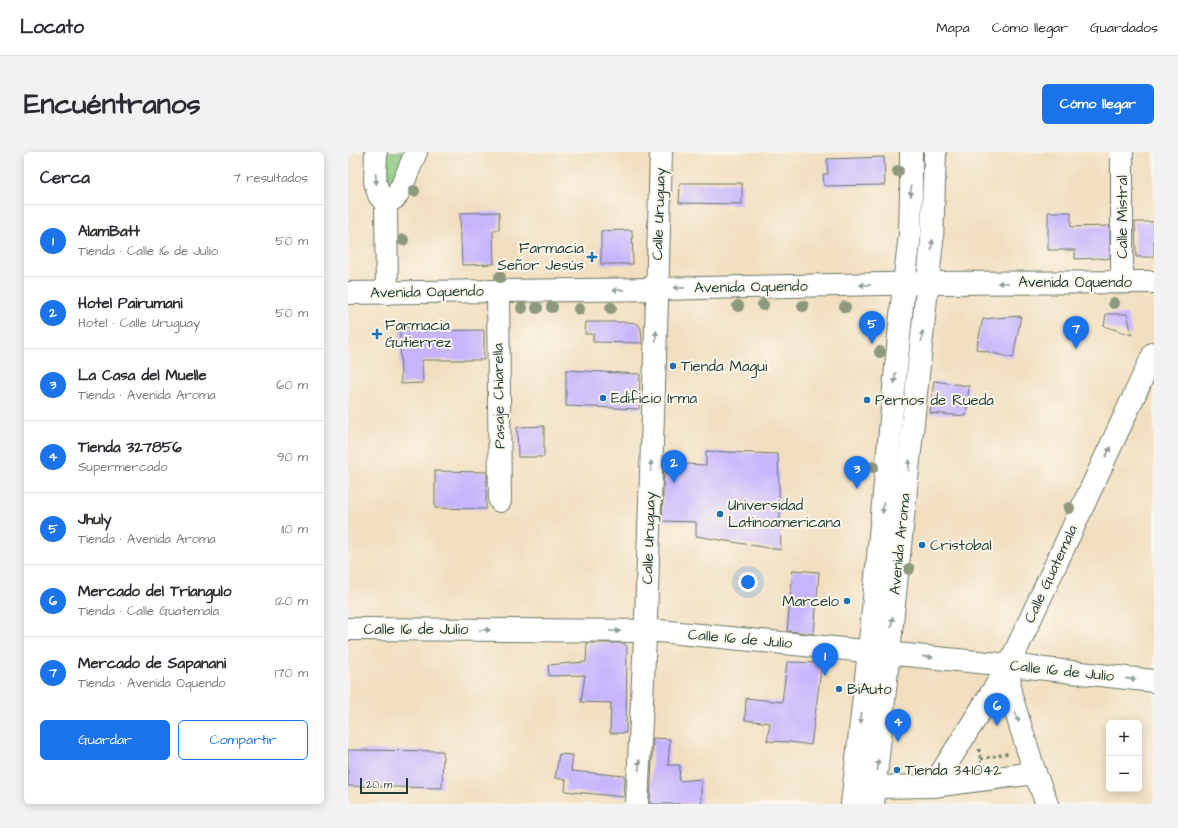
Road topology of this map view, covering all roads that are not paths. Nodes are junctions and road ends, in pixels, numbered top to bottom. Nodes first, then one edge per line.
1 (376, 152) edge
2 (416, 152) edge
3 (660, 152) edge
4 (911, 152) edge
5 (935, 152) edge
6 (1122, 152) edge
7 (386, 203) junction
8 (1122, 282) junction
9 (1154, 282) edge
10 (928, 283) junction
11 (904, 284) junction
12 (657, 289) junction
13 (498, 291) junction
14 (348, 293) edge
15 (387, 293) junction
16 (1154, 353) edge
17 (500, 501) dead end
18 (348, 629) edge
19 (645, 631) junction
20 (879, 652) junction
21 (1009, 665) junction
22 (1154, 681) edge
23 (1035, 773) junction
24 (933, 786) junction
25 (874, 796) edge
26 (637, 804) edge
27 (852, 804) edge
28 (1047, 804) edge

1 -> 7 main road
2 - 7 main road
3 - 12 main road, Calle Uruguay
4 -> 11 main road, Avenida Aroma
10 -> 5 main road, Avenida Aroma
6 - 8 main road, Calle Mistral
7 - 15 main road
8 - 9 main road, Avenida Oquendo
8 -> 10 main road, Avenida Oquendo
10 - 11 main road, Avenida Oquendo
20 -> 10 main road, Avenida Aroma
11 -> 12 main road, Avenida Oquendo
11 -> 20 main road, Avenida Aroma
12 -> 13 main road, Avenida Oquendo
19 -> 12 main road, Calle Uruguay
13 - 15 main road, Avenida Oquendo
13 - 17 main road, Pasaje Chiarella
14 - 15 main road, Avenida Oquendo
21 -> 16 main road, Calle Guatemala
18 -> 19 main road, Calle 16 de Julio
19 - 20 main road, Calle 16 de Julio
26 -> 19 main road, Calle Uruguay
20 -> 21 main road, Calle 16 de Julio
25 -> 20 main road, Avenida Aroma
20 -> 27 main road, Avenida Aroma
21 -> 22 main road, Calle 16 de Julio
21 -> 23 main road
21 - 24 main road, Calle Guatemala
23 - 24 main road
23 - 28 main road
24 - 25 main road

